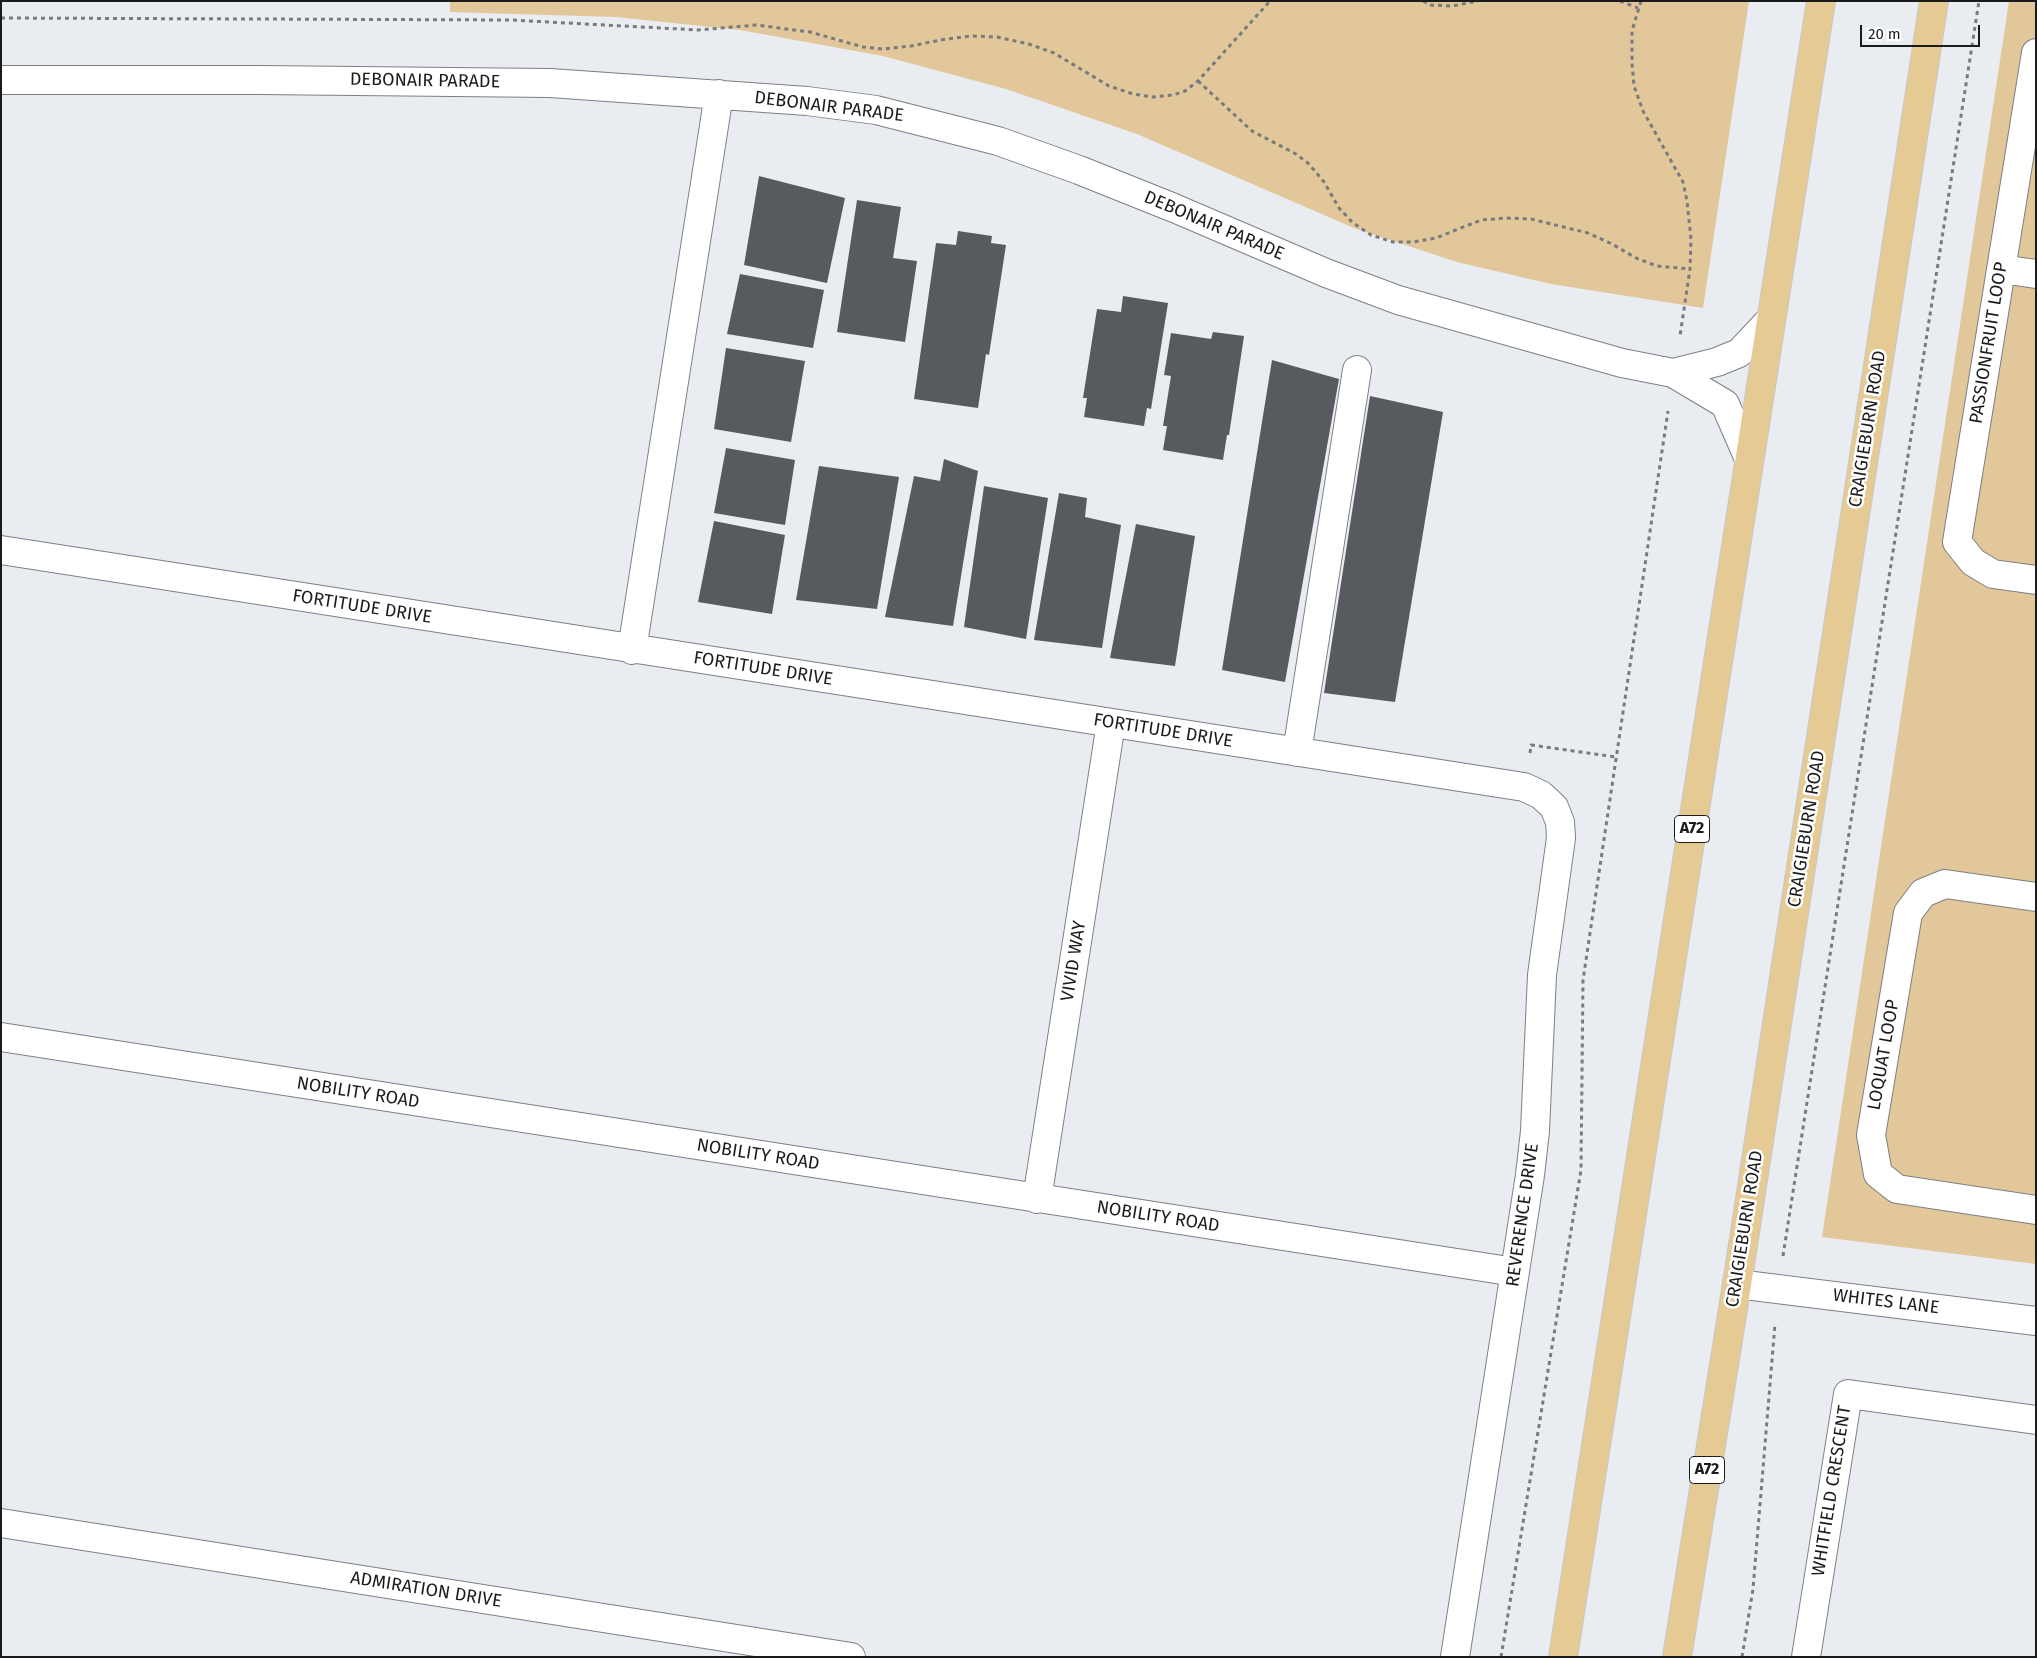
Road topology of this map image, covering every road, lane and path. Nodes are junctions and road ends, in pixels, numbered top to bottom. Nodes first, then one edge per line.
1 (1270, 1) edge
2 (1423, 1) edge
3 (1478, 1) edge
4 (1620, 1) edge
5 (1641, 1) edge
6 (1821, 1) edge
7 (1934, 1) edge
8 (1978, 1) edge
9 (1638, 8) junction
10 (1, 18) edge
11 (2036, 53) edge
12 (1, 80) edge
13 (1198, 81) junction
14 (719, 94) junction
15 (1690, 269) junction
16 (2001, 269) junction
17 (2036, 274) edge
18 (1772, 319) junction
19 (1357, 370) dead end
20 (1673, 373) junction
21 (1749, 459) junction
22 (1, 550) edge
23 (2036, 580) edge
24 (632, 650) junction
25 (1111, 723) junction
26 (1297, 752) junction
27 (1616, 757) junction
28 (1524, 787) junction
29 (2036, 897) edge
30 (1, 1037) edge
31 (1037, 1199) junction
32 (2036, 1210) edge
33 (1515, 1272) junction
34 (1737, 1284) junction
35 (1778, 1289) junction
36 (2036, 1321) edge
37 (2036, 1420) edge
38 (1, 1523) edge
39 (851, 1657) edge
40 (1455, 1657) edge
41 (1501, 1657) edge
42 (1563, 1657) edge
43 (1677, 1657) edge
44 (1742, 1657) edge
45 (1806, 1657) edge

1 - 13 path
2 - 3 path
4 - 9 path
5 - 9 path
6 - 18 main road, A72
7 - 34 main road, CRAIGIEBURN ROAD / A72
8 - 35 path
9 - 15 path
10 - 13 path
11 - 16 street, PASSIONFRUIT LOOP
12 - 14 street, DEBONAIR PARADE
13 - 15 path
14 - 20 street, DEBONAIR PARADE
14 - 24 street
15 - 20 path
16 - 17 street
16 - 23 street, PASSIONFRUIT LOOP
18 - 20 street
18 - 21 main road, A72
19 - 26 street
20 - 21 street
20 - 27 path
21 - 42 main road, A72
22 - 24 street, FORTITUDE DRIVE
24 - 25 street, FORTITUDE DRIVE
25 - 26 street, FORTITUDE DRIVE
25 - 31 street, VIVID WAY
26 - 28 street, FORTITUDE DRIVE
27 - 28 path
27 - 41 path
28 - 33 street, REVERENCE DRIVE
29 - 32 street, LOQUAT LOOP
30 - 31 street, NOBILITY ROAD
31 - 33 street, NOBILITY ROAD
33 - 40 street, REVERENCE DRIVE
34 - 35 street, WHITES LANE
34 - 43 main road, CRAIGIEBURN ROAD / A72
35 - 36 street, WHITES LANE
35 - 44 path
37 - 45 street, WHITFIELD CRESCENT
38 - 39 street, ADMIRATION DRIVE

